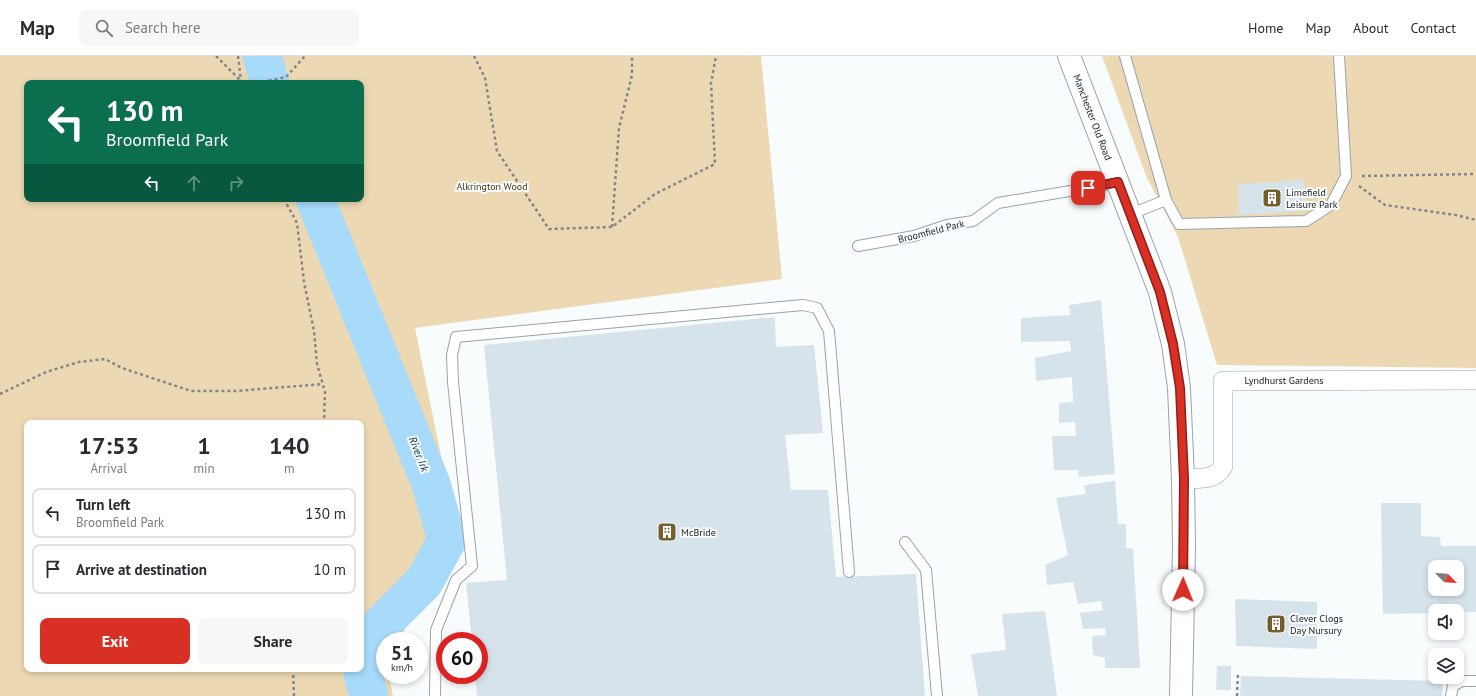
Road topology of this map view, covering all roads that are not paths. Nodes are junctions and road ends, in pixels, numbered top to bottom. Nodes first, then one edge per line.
1 (1069, 56) edge
2 (1125, 56) edge
3 (1339, 56) edge
4 (1118, 182) junction
5 (1166, 200) junction
6 (1131, 214) junction
7 (858, 246) dead end
8 (1476, 380) edge
9 (1184, 479) junction
10 (905, 542) dead end
11 (849, 572) dead end
12 (1476, 681) edge
13 (435, 696) edge
14 (937, 696) edge
15 (1181, 696) edge
16 (1451, 696) edge

1 - 4 main road, Manchester Old Road
2 - 5 lane
3 - 5 lane
4 - 6 main road, Manchester Old Road
4 - 7 lane, Broomfield Park
5 - 6 lane
6 - 9 main road, Manchester Old Road
8 - 9 street, Lyndhurst Gardens
9 - 15 main road, Manchester Old Road
10 - 14 lane
11 - 13 lane
12 - 16 lane

